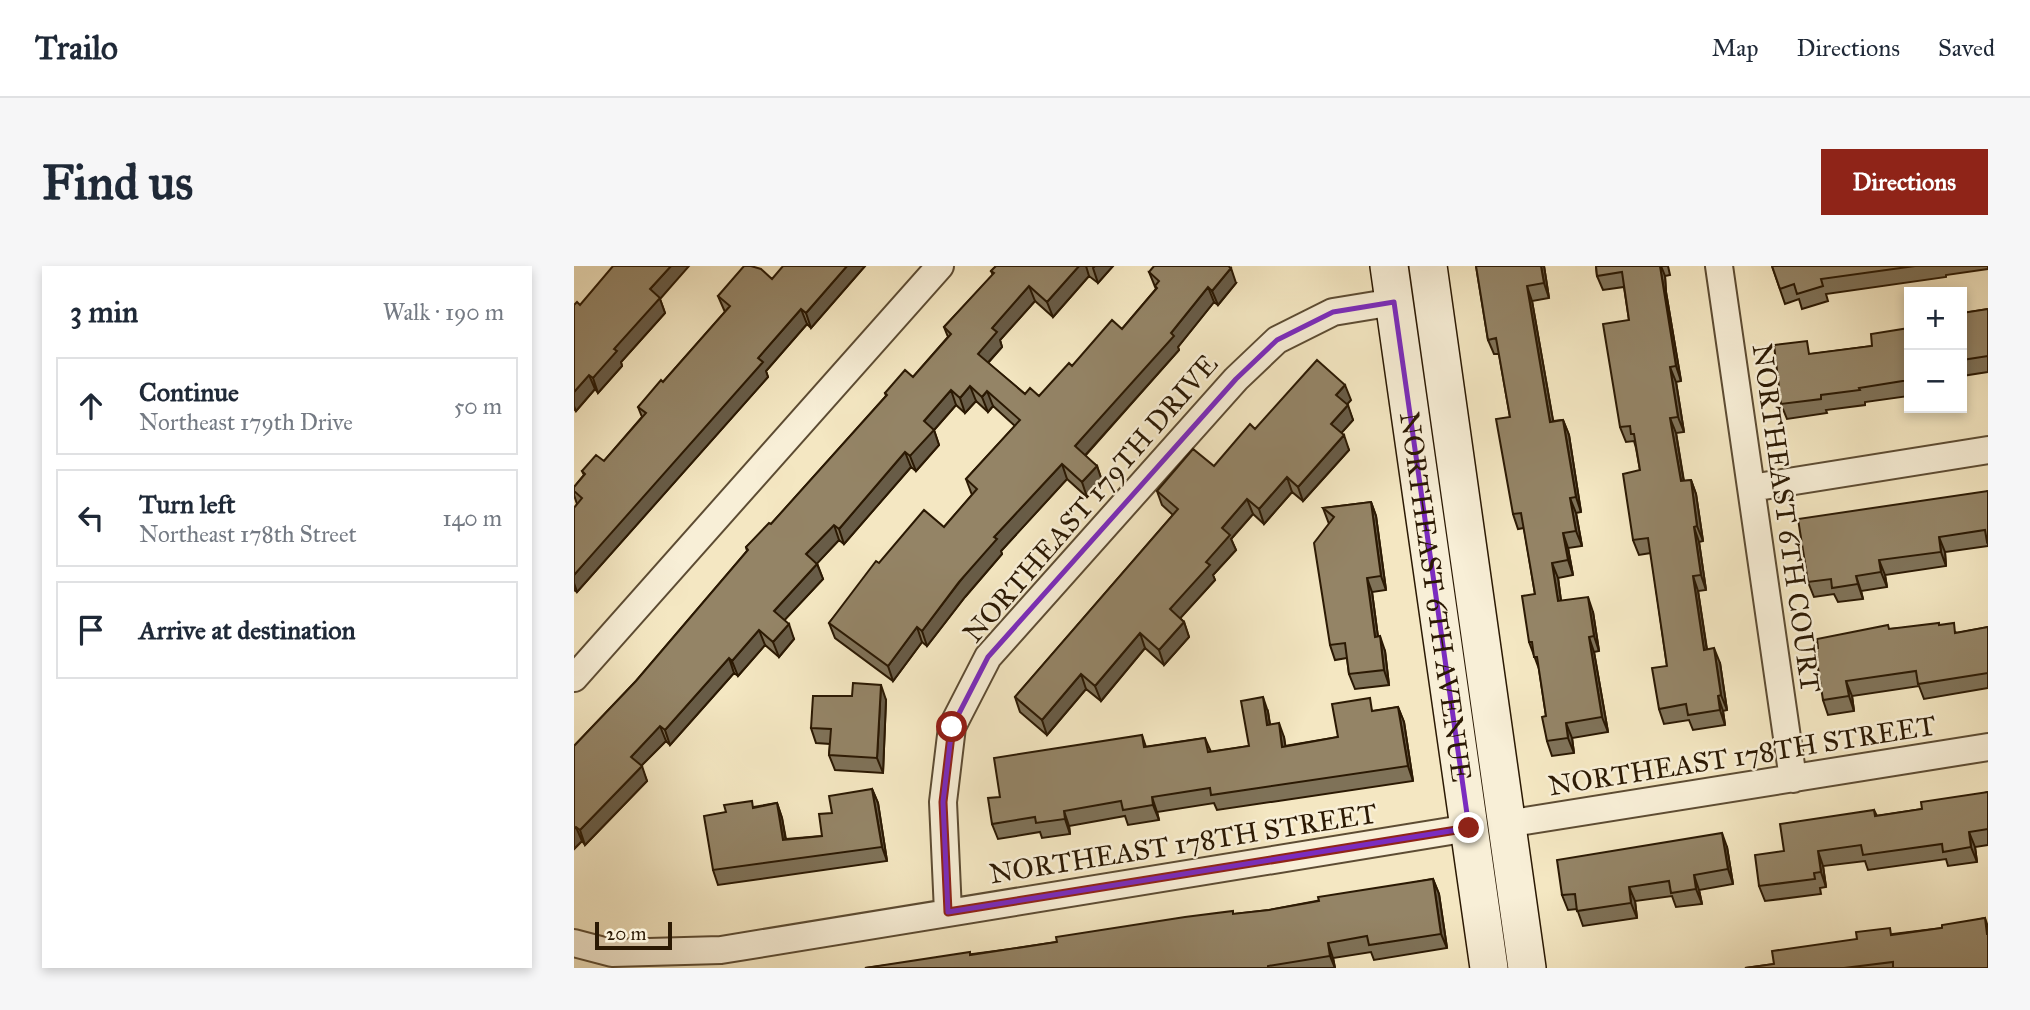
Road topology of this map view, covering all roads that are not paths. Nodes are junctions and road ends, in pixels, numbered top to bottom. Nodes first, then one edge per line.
1 (940, 266) edge
2 (1389, 266) edge
3 (1428, 266) edge
4 (1719, 266) edge
5 (1394, 302) junction
6 (1988, 450) edge
7 (1751, 488) junction
8 (574, 678) edge
9 (1988, 747) edge
10 (1793, 779) junction
11 (1506, 824) junction
12 (1469, 828) junction
13 (948, 912) junction
14 (574, 943) edge
15 (1489, 968) edge
16 (1527, 968) edge

1 - 8 street
2 - 5 main road, NORTHEAST 6TH AVENUE
3 - 11 main road, NORTHEAST 6TH AVENUE
4 - 7 street, NORTHEAST 6TH COURT
5 - 12 main road, NORTHEAST 6TH AVENUE
5 - 13 street, NORTHEAST 179TH DRIVE
6 - 7 street
7 - 10 street, NORTHEAST 6TH COURT
9 - 10 street, NORTHEAST 178TH STREET
10 - 11 street, NORTHEAST 178TH STREET
11 - 16 main road, NORTHEAST 6TH AVENUE
12 - 13 street, NORTHEAST 178TH STREET
12 - 15 main road, NORTHEAST 6TH AVENUE
13 - 14 street, NORTHEAST 178TH STREET

